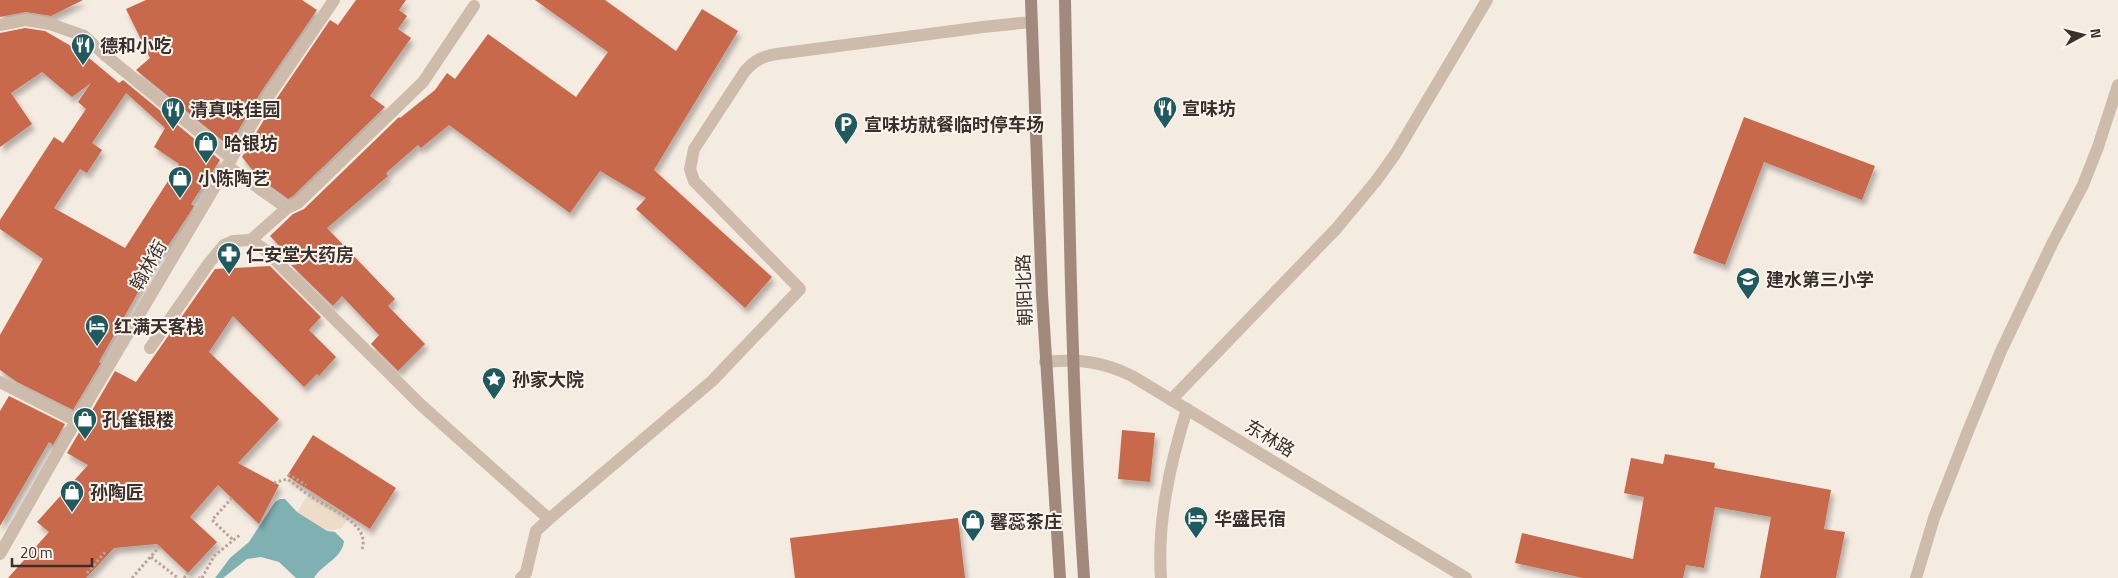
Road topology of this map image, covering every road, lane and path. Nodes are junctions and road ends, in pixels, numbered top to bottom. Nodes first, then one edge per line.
1 (334, 0) edge
2 (1031, 0) edge
3 (1065, 0) edge
4 (1487, 0) edge
5 (474, 6) dead end
6 (1031, 22) junction
7 (0, 25) edge
8 (2118, 85) edge
9 (229, 162) junction
10 (287, 208) junction
11 (252, 240) junction
12 (150, 348) dead end
13 (1073, 359) junction
14 (1045, 362) junction
15 (0, 382) edge
16 (1171, 400) junction
17 (1187, 409) junction
18 (76, 421) junction
19 (288, 474) dead end
20 (274, 483) dead end
21 (306, 485) dead end
22 (314, 493) dead end
23 (311, 497) junction
24 (232, 498) dead end
25 (549, 519) junction
26 (241, 534) dead end
27 (233, 540) junction
28 (160, 546) dead end
29 (362, 549) dead end
30 (106, 550) dead end
31 (0, 554) edge
32 (151, 557) junction
33 (188, 572) dead end
34 (87, 573) dead end
35 (132, 578) edge
36 (178, 578) edge
37 (184, 578) edge
38 (200, 578) edge
39 (521, 578) edge
40 (1060, 578) edge
41 (1084, 578) edge
42 (1161, 578) edge
43 (1466, 578) edge
44 (1916, 578) edge

1 - 9 street, 翰林街
2 - 6 main road, 朝阳北路
3 - 13 main road
4 - 16 street
5 - 10 street
6 - 14 main road, 朝阳北路
6 - 25 street
7 - 9 street
8 - 44 street
9 - 10 street
9 - 18 street, 翰林街
10 - 11 street
11 - 12 street
11 - 25 street
13 - 14 street, 东林路
13 - 16 street, 东林路
13 - 41 main road
14 - 40 main road, 朝阳北路
15 - 18 street
16 - 17 street, 东林路
17 - 42 street
17 - 43 street, 东林路
18 - 31 street, 翰林街
19 - 21 path
20 - 23 path
22 - 23 path
23 - 29 path
24 - 27 path
25 - 39 street
26 - 27 path
27 - 38 path
28 - 32 path
30 - 34 path
32 - 35 path
32 - 36 path
33 - 37 path

